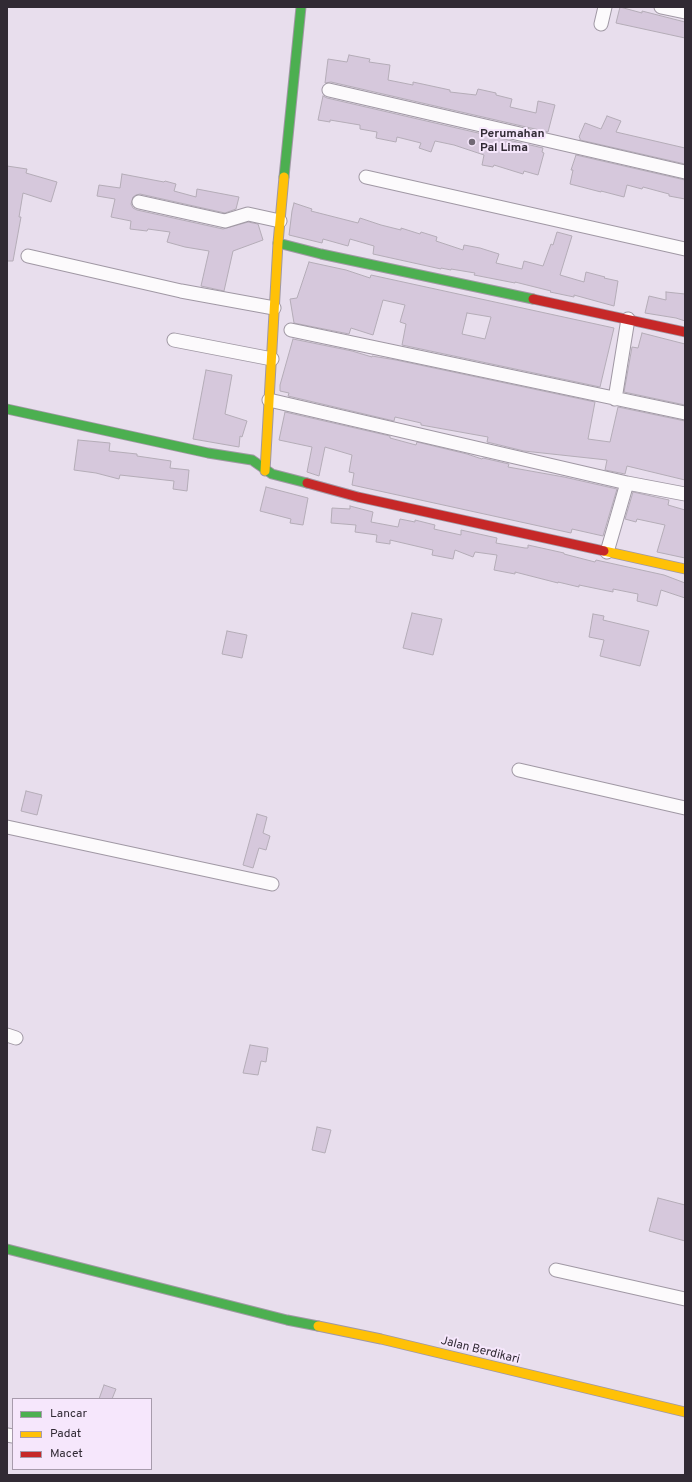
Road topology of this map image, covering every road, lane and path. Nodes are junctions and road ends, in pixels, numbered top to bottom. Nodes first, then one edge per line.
1 (301, 7) edge
2 (605, 7) edge
3 (661, 7) edge
4 (685, 12) edge
5 (601, 24) dead end
6 (329, 90) dead end
7 (685, 172) edge
8 (366, 177) dead end
9 (139, 202) dead end
10 (280, 221) junction
11 (278, 243) junction
12 (685, 249) edge
13 (28, 256) dead end
14 (274, 308) junction
15 (628, 319) junction
16 (291, 330) dead end
17 (685, 332) edge
18 (174, 340) dead end
19 (272, 360) junction
20 (615, 399) junction
21 (269, 400) junction
22 (7, 409) edge
23 (685, 413) edge
24 (265, 470) junction
25 (627, 483) junction
26 (685, 494) edge
27 (607, 552) junction
28 (685, 569) edge
29 (519, 770) dead end
30 (685, 808) edge
31 (7, 827) edge
32 (272, 884) dead end
33 (7, 1249) edge
34 (556, 1270) dead end
35 (685, 1298) edge
36 (685, 1412) edge

1 - 10 street
2 - 5 street
3 - 4 street
6 - 7 street
8 - 12 street
9 - 10 street
10 - 11 street
11 - 14 street
11 - 15 street
13 - 14 street
14 - 19 street
15 - 17 street
15 - 20 street
16 - 20 street
18 - 19 street
19 - 21 street
20 - 23 street
21 - 24 street
21 - 25 street
22 - 24 street
24 - 27 street
25 - 26 street
25 - 27 street
27 - 28 street
29 - 30 street
31 - 32 street
33 - 36 street, Jalan Berdikari
34 - 35 street

